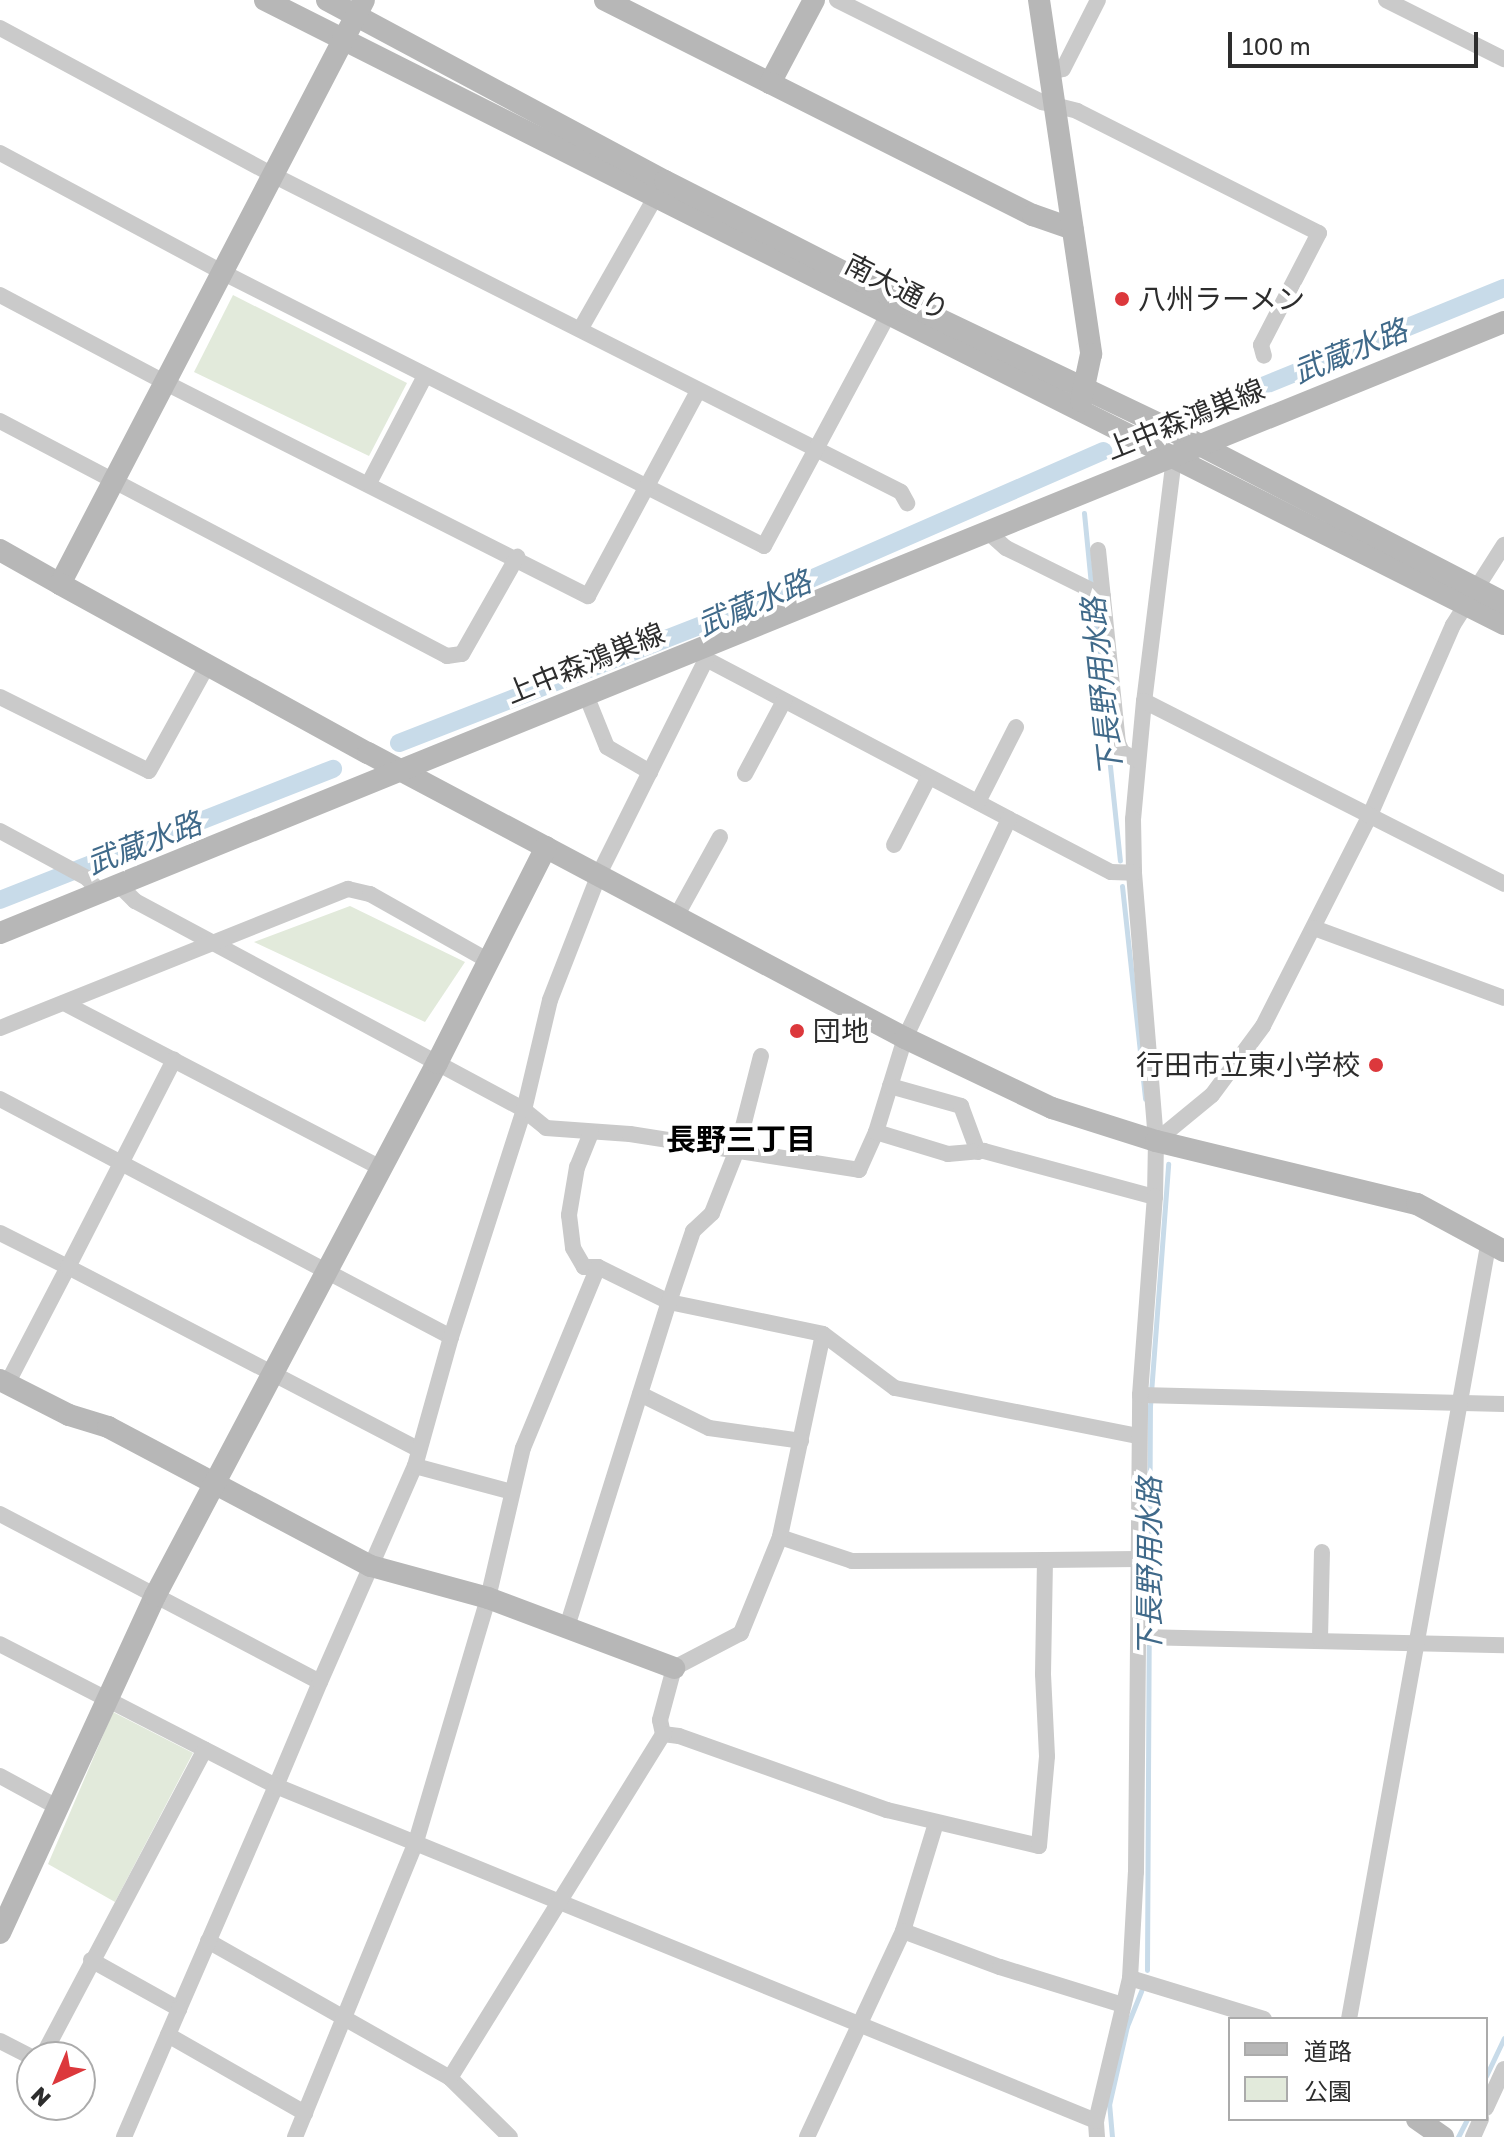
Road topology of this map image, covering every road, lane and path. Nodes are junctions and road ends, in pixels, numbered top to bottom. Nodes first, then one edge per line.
1 (265, 0) edge
2 (327, 0) edge
3 (605, 0) edge
4 (814, 0) edge
5 (837, 0) edge
6 (1039, 0) edge
7 (1098, 0) edge
8 (1386, 0) edge
9 (360, 7) edge
10 (0, 28) edge
11 (345, 39) junction
12 (1504, 59) edge
13 (1051, 72) junction
14 (770, 83) junction
15 (1054, 106) junction
16 (0, 153) edge
17 (273, 175) junction
18 (660, 189) junction
19 (1073, 229) junction
20 (224, 273) junction
21 (0, 295) edge
22 (892, 307) junction
23 (1504, 322) edge
24 (581, 328) junction
25 (1264, 356) dead end
26 (425, 376) junction
27 (166, 383) junction
28 (1085, 387) junction
29 (698, 391) junction
30 (1079, 410) junction
31 (0, 421) edge
32 (1200, 446) junction
33 (818, 450) junction
34 (1174, 458) junction
35 (115, 480) junction
36 (369, 483) junction
37 (645, 488) junction
38 (907, 503) dead end
39 (988, 532) junction
40 (1504, 545) edge
41 (0, 550) edge
42 (1098, 550) dead end
43 (517, 557) junction
44 (60, 584) junction
45 (1096, 593) junction
46 (1471, 597) junction
47 (1504, 603) edge
48 (1504, 624) edge
49 (704, 653) junction
50 (207, 666) junction
51 (586, 695) junction
52 (0, 697) edge
53 (784, 701) junction
54 (1144, 701) junction
55 (1016, 727) dead end
56 (1137, 760) junction
57 (401, 771) junction
58 (650, 772) junction
59 (745, 774) dead end
60 (929, 777) junction
61 (978, 802) junction
62 (1370, 815) junction
63 (1009, 819) junction
64 (0, 831) edge
65 (720, 837) dead end
66 (894, 845) dead end
67 (546, 847) junction
68 (1134, 873) junction
69 (599, 874) junction
70 (1504, 884) edge
71 (104, 886) junction
72 (677, 915) junction
73 (1314, 928) junction
74 (0, 933) edge
75 (212, 940) junction
76 (489, 961) junction
77 (1504, 998) edge
78 (64, 1003) junction
79 (0, 1028) edge
80 (905, 1038) junction
81 (761, 1056) dead end
82 (174, 1060) junction
83 (437, 1063) junction
84 (890, 1086) junction
85 (0, 1099) edge
86 (524, 1110) junction
87 (876, 1132) junction
88 (591, 1133) junction
89 (1156, 1141) junction
90 (737, 1150) junction
91 (978, 1152) junction
92 (122, 1161) junction
93 (381, 1168) junction
94 (1155, 1197) junction
95 (0, 1233) edge
96 (1496, 1246) edge
97 (68, 1267) junction
98 (598, 1267) junction
99 (327, 1271) junction
100 (669, 1302) junction
101 (823, 1334) junction
102 (451, 1337) junction
103 (273, 1374) junction
104 (2, 1387) edge
105 (640, 1394) junction
106 (1147, 1395) junction
107 (1458, 1403) junction
108 (1504, 1404) edge
109 (1138, 1436) junction
110 (801, 1441) junction
111 (417, 1449) junction
112 (415, 1466) junction
113 (215, 1484) junction
114 (512, 1492) junction
115 (0, 1514) edge
116 (780, 1537) junction
117 (1322, 1552) dead end
118 (1137, 1559) junction
119 (1045, 1560) junction
120 (371, 1566) junction
121 (155, 1596) junction
122 (488, 1598) junction
123 (566, 1630) junction
124 (1146, 1637) junction
125 (1320, 1639) junction
126 (1417, 1640) junction
127 (0, 1644) edge
128 (1504, 1645) edge
129 (674, 1668) junction
130 (320, 1682) junction
131 (108, 1700) junction
132 (663, 1734) junction
133 (205, 1749) junction
134 (0, 1776) edge
135 (276, 1786) junction
136 (59, 1808) junction
137 (936, 1823) junction
138 (415, 1845) junction
139 (559, 1900) junction
140 (3, 1918) edge
141 (903, 1931) junction
142 (208, 1941) junction
143 (91, 1960) junction
144 (1130, 1978) junction
145 (1123, 2005) junction
146 (179, 2009) junction
147 (345, 2016) junction
148 (1257, 2017) edge
149 (1349, 2017) edge
150 (861, 2028) junction
151 (168, 2035) junction
152 (50, 2041) edge
153 (1504, 2069) edge
154 (450, 2078) junction
155 (1488, 2104) edge
156 (305, 2113) junction
157 (1420, 2121) edge
158 (1096, 2129) edge
159 (507, 2136) edge
160 (124, 2137) edge
161 (295, 2137) edge
162 (807, 2137) edge
163 (1443, 2137) edge

1 - 11 street, 南大通り
2 - 9 street, 南大通り
3 - 14 street
4 - 14 street
5 - 15 street
6 - 13 street
7 - 13 street
8 - 12 street
9 - 11 street
9 - 18 street, 南大通り
10 - 17 street
11 - 17 street
11 - 18 street, 南大通り
13 - 15 street
14 - 19 street
15 - 19 street
15 - 25 street
16 - 20 street
17 - 20 street
17 - 24 street
18 - 22 street, 南大通り
18 - 24 street
19 - 28 street
20 - 26 street
20 - 27 street
21 - 27 street
22 - 28 street, 南大通り
22 - 30 street, 南大通り
22 - 33 street
23 - 32 street, 上中森鴻巣線
24 - 29 street
26 - 36 street
26 - 37 street
27 - 35 street
27 - 36 street
28 - 30 street
28 - 32 street, 南大通り
29 - 33 street
29 - 37 street
30 - 34 street, 南大通り
31 - 35 street
32 - 34 street, 上中森鴻巣線
32 - 46 street, 南大通り
33 - 37 street
33 - 38 street
34 - 39 street, 上中森鴻巣線
34 - 46 street, 南大通り
34 - 54 street
35 - 43 street
35 - 44 street
36 - 43 street
37 - 43 street
39 - 45 street
39 - 49 street, 上中森鴻巣線
40 - 46 street
41 - 44 street
42 - 45 street
44 - 50 street
45 - 56 street
46 - 47 street, 南大通り
46 - 48 street, 南大通り
46 - 62 street
49 - 51 street, 上中森鴻巣線
49 - 53 street
49 - 58 street
50 - 52 street
50 - 57 street
51 - 57 street, 上中森鴻巣線
51 - 58 street
53 - 59 street
53 - 60 street
54 - 56 street
54 - 62 street
55 - 61 street
56 - 68 street
57 - 67 street
57 - 71 street, 上中森鴻巣線
58 - 69 street
60 - 61 street
60 - 66 street
61 - 63 street
62 - 70 street
62 - 73 street
63 - 68 street
63 - 80 street
64 - 71 street
65 - 72 street
67 - 69 street
67 - 76 street
68 - 89 street
69 - 72 street
69 - 86 street
71 - 74 street, 上中森鴻巣線
71 - 75 street
72 - 80 street
73 - 77 street
73 - 89 street
75 - 76 street
75 - 78 street
75 - 83 street
76 - 83 street
78 - 79 street
78 - 82 street
80 - 84 street
80 - 89 street
81 - 90 street
82 - 92 street
82 - 93 street
83 - 86 street
83 - 93 street
84 - 87 street
84 - 91 street
85 - 92 street
86 - 88 street
86 - 102 street
87 - 90 street
87 - 91 street
88 - 90 street
88 - 98 street
89 - 94 street
89 - 96 street
90 - 100 street
91 - 94 street
92 - 97 street
92 - 99 street
93 - 99 street
94 - 106 street
95 - 97 street
96 - 107 street
97 - 103 street
97 - 104 street
98 - 100 street
98 - 114 street
99 - 102 street
99 - 103 street
100 - 101 street
100 - 105 street
101 - 109 street
101 - 110 street
102 - 111 street
103 - 111 street
103 - 113 street
104 - 113 street
105 - 110 street
105 - 123 street
106 - 107 street
106 - 109 street
107 - 108 street
107 - 126 street
109 - 118 street
110 - 116 street
111 - 112 street
112 - 114 street
112 - 120 street
113 - 120 street
113 - 121 street
114 - 122 street
115 - 121 street
116 - 119 street
116 - 129 street
117 - 125 street
118 - 119 street
118 - 124 street
119 - 137 street
120 - 122 street
120 - 130 street
121 - 130 street
121 - 131 street
122 - 123 street
122 - 138 street
123 - 129 street
124 - 125 street
124 - 144 street
125 - 126 street
126 - 128 street
126 - 149 street
127 - 131 street
129 - 132 street
130 - 135 street
131 - 133 street
131 - 136 street
132 - 137 street
132 - 139 street
133 - 135 street
133 - 143 street
134 - 136 street
135 - 138 street
135 - 142 street
136 - 140 street
137 - 141 street
138 - 139 street
138 - 147 street
139 - 150 street
139 - 154 street
141 - 145 street
141 - 150 street
142 - 146 street
142 - 147 street
143 - 146 street
143 - 152 street
144 - 145 street
144 - 148 street
145 - 158 street
146 - 151 street
147 - 154 street
147 - 156 street
150 - 158 street
150 - 162 street
151 - 156 street
151 - 160 street
153 - 155 street
154 - 159 street
156 - 161 street
157 - 163 street

